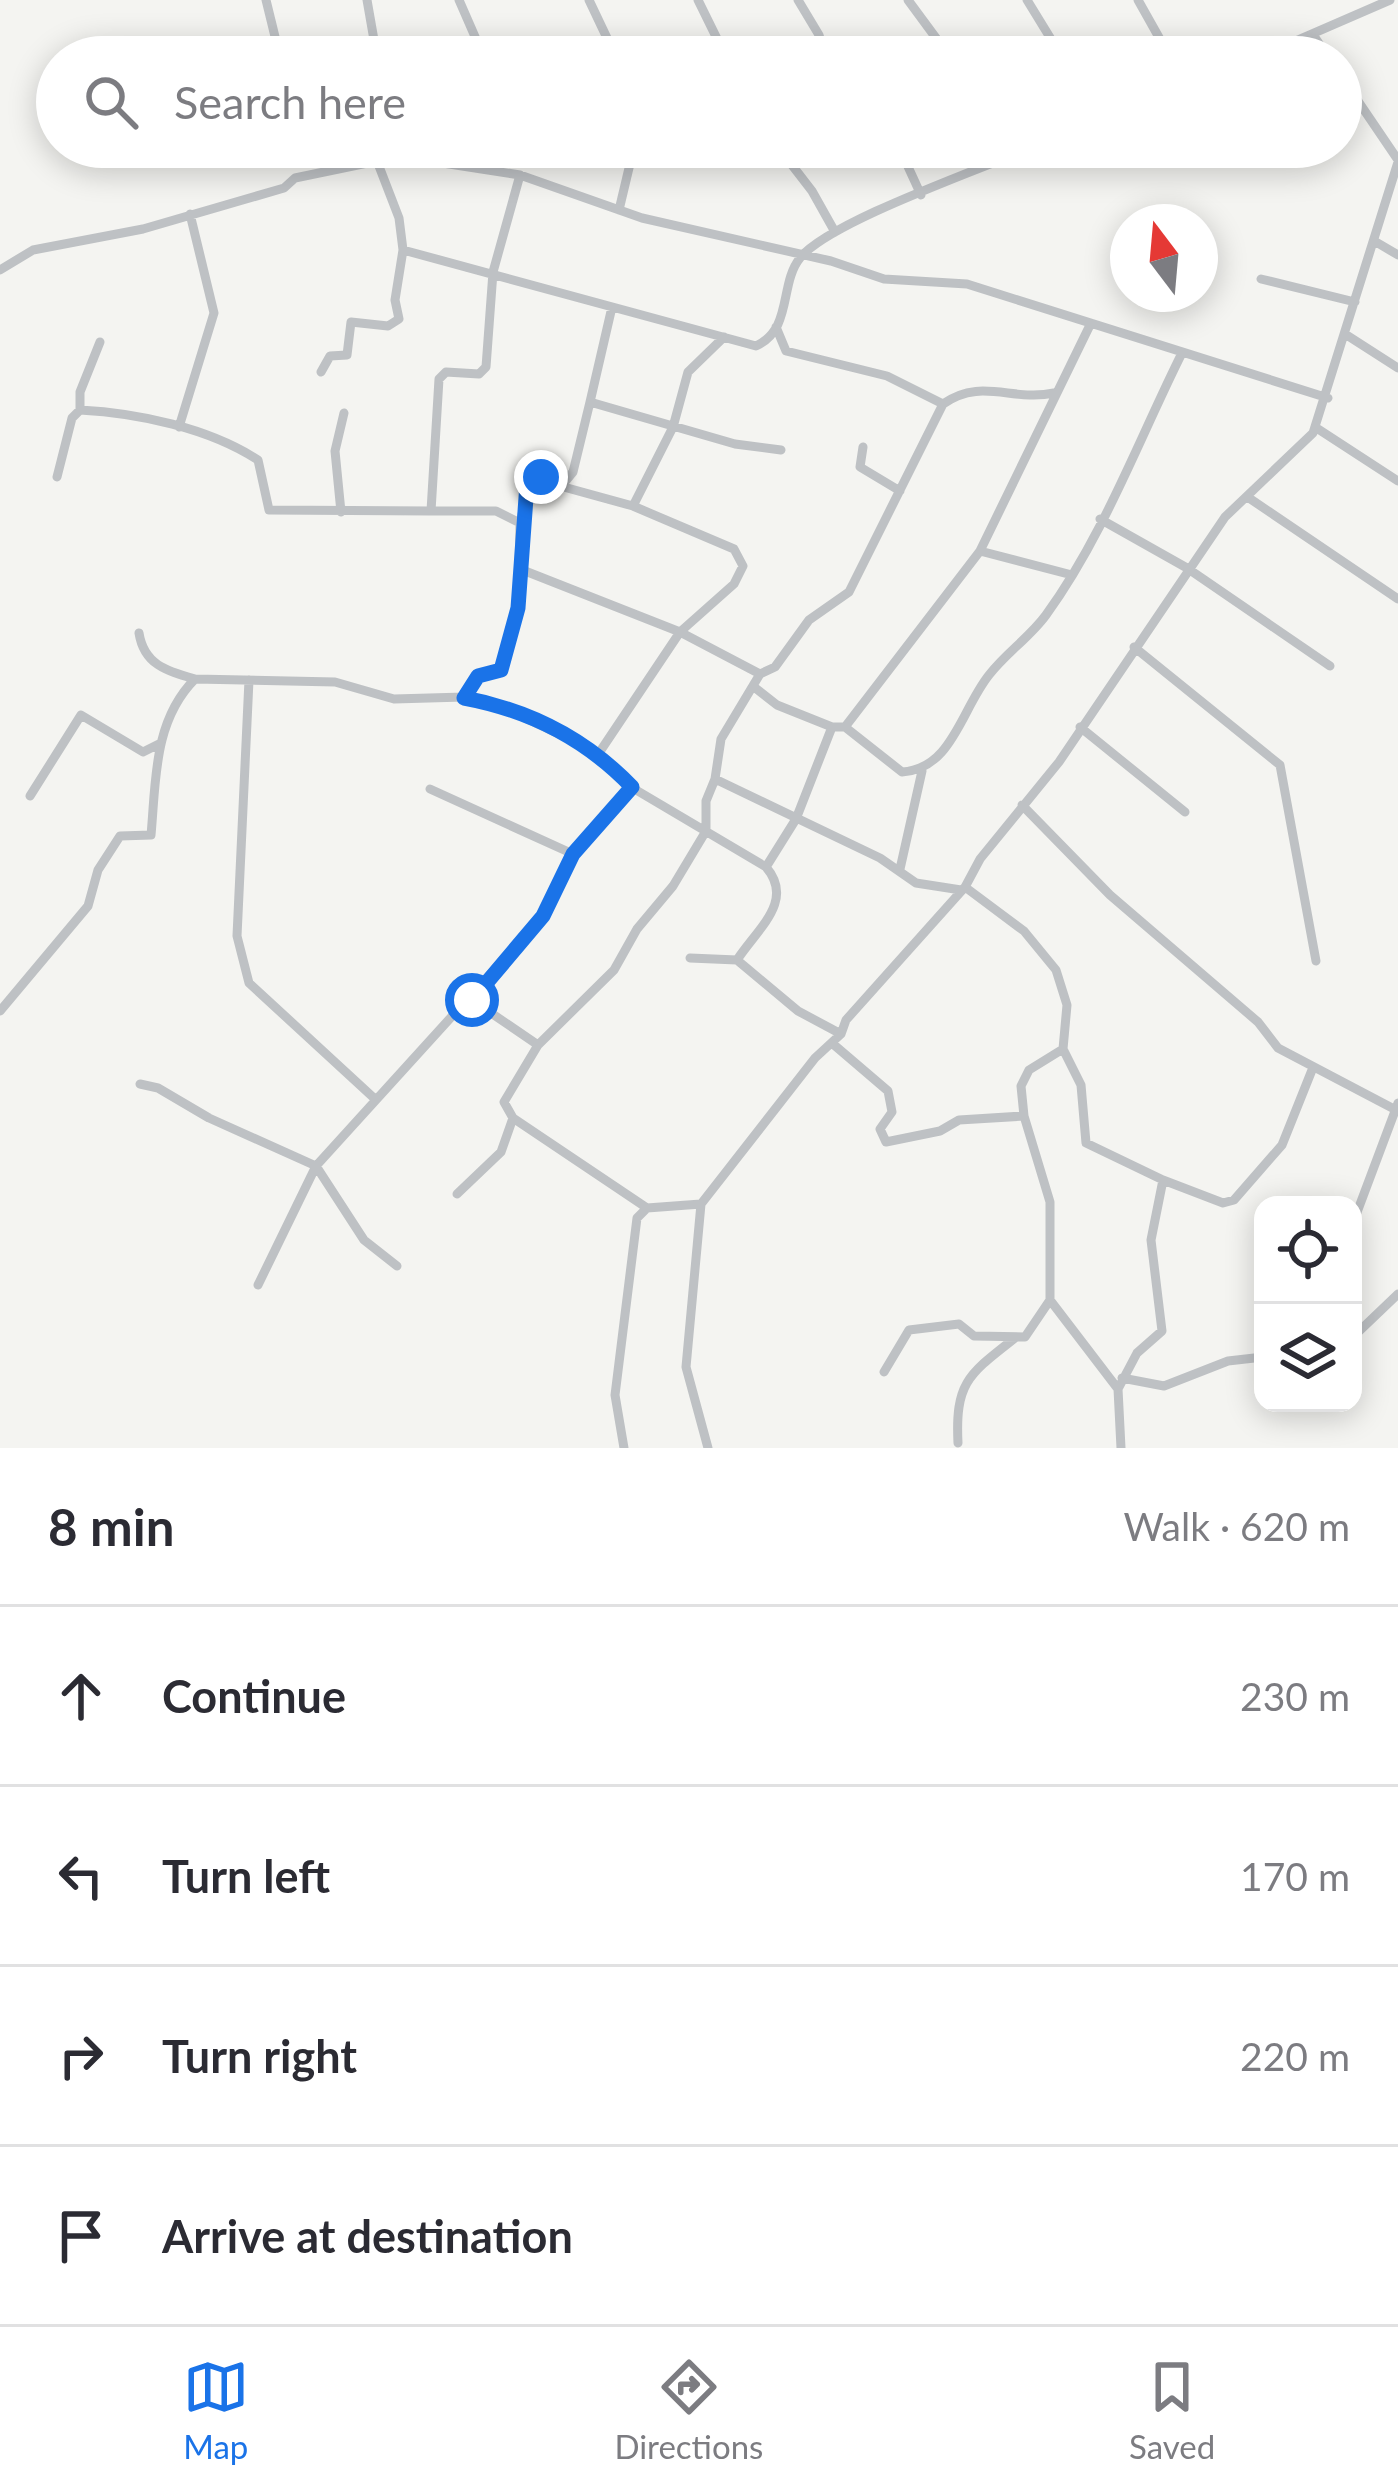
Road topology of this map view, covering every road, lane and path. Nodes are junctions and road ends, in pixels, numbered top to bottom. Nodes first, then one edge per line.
1 (266, 0) edge
2 (367, 0) edge
3 (459, 0) edge
4 (589, 0) edge
5 (698, 0) edge
6 (798, 0) edge
7 (908, 0) edge
8 (1028, 0) edge
9 (1138, 0) edge
10 (1390, 0) edge
11 (275, 36) edge
12 (373, 36) edge
13 (475, 36) edge
14 (606, 36) edge
15 (716, 36) edge
16 (815, 36) edge
17 (935, 36) edge
18 (1049, 36) edge
19 (1158, 36) edge
20 (1314, 36) edge
21 (1362, 107) edge
22 (1398, 161) edge
23 (343, 168) edge
24 (380, 168) edge
25 (483, 168) edge
26 (629, 168) edge
27 (794, 168) edge
28 (909, 168) edge
29 (984, 168) edge
30 (520, 175) junction
31 (921, 195) junction
32 (620, 210) junction
33 (190, 214) junction
34 (835, 232) junction
35 (1376, 242) junction
36 (403, 250) junction
37 (1398, 255) edge
38 (800, 257) junction
39 (0, 270) edge
40 (493, 272) junction
41 (1262, 279) dead end
42 (1355, 302) junction
43 (612, 307) junction
44 (1091, 323) junction
45 (776, 327) junction
46 (1345, 334) junction
47 (724, 337) junction
48 (100, 342) dead end
49 (1182, 353) junction
50 (1398, 368) edge
51 (321, 372) dead end
52 (1054, 393) junction
53 (1328, 398) junction
54 (590, 402) junction
55 (943, 404) junction
56 (80, 410) junction
57 (344, 412) dead end
58 (673, 427) junction
59 (1315, 427) junction
60 (179, 428) junction
61 (862, 447) dead end
62 (781, 450) dead end
63 (57, 477) dead end
64 (1398, 481) edge
65 (563, 484) junction
66 (899, 491) junction
67 (1249, 498) junction
68 (633, 506) junction
69 (431, 511) junction
70 (341, 512) junction
71 (1100, 518) junction
72 (520, 523) junction
73 (980, 551) junction
74 (1187, 568) junction
75 (520, 569) junction
76 (1072, 574) junction
77 (1398, 599) edge
78 (680, 632) junction
79 (139, 633) dead end
80 (1134, 647) junction
81 (1330, 666) dead end
82 (760, 674) junction
83 (195, 680) junction
84 (249, 680) junction
85 (754, 687) junction
86 (464, 698) junction
87 (832, 727) junction
88 (844, 727) junction
89 (1080, 727) junction
90 (162, 740) junction
91 (599, 753) junction
92 (922, 771) junction
93 (715, 779) junction
94 (632, 787) junction
95 (430, 789) dead end
96 (30, 796) dead end
97 (706, 801) junction
98 (1022, 805) junction
99 (1184, 812) dead end
100 (796, 820) junction
101 (691, 821) junction
102 (706, 831) junction
103 (573, 854) junction
104 (766, 866) junction
105 (900, 869) junction
106 (963, 889) junction
107 (690, 958) dead end
108 (736, 960) junction
109 (1316, 961) dead end
110 (472, 1000) junction
111 (0, 1011) edge
112 (837, 1039) junction
113 (538, 1045) junction
114 (1064, 1048) junction
115 (1312, 1070) junction
116 (140, 1084) dead end
117 (375, 1100) junction
118 (1397, 1108) edge
119 (1024, 1116) junction
120 (513, 1118) junction
121 (316, 1166) junction
122 (1163, 1180) junction
123 (458, 1194) dead end
124 (1362, 1199) edge
125 (701, 1204) junction
126 (647, 1208) junction
127 (397, 1267) dead end
128 (258, 1285) dead end
129 (1398, 1294) edge
130 (1050, 1300) junction
131 (1362, 1328) edge
132 (1015, 1338) junction
133 (1254, 1359) edge
134 (884, 1372) dead end
135 (1120, 1383) junction
136 (958, 1443) dead end
137 (624, 1448) edge
138 (708, 1448) edge
139 (1120, 1448) edge

1 - 11 street
2 - 12 street
3 - 13 street
4 - 14 street
5 - 15 street
6 - 16 street
7 - 17 street
8 - 18 street
9 - 19 street
10 - 20 street
21 - 22 street
22 - 35 street
23 - 33 street
24 - 36 street
25 - 30 street
26 - 32 street
27 - 34 street
28 - 31 street
29 - 31 street
30 - 32 street
30 - 40 street
31 - 34 street
32 - 38 street
33 - 39 street
33 - 60 street
34 - 38 street
35 - 37 street
35 - 42 street
36 - 40 street
36 - 51 street
38 - 44 street
38 - 45 street
40 - 43 street
40 - 69 street
41 - 42 street
42 - 46 street
43 - 47 street
43 - 54 street
44 - 49 street
44 - 52 street
45 - 47 street
45 - 55 street
46 - 50 street
46 - 53 street
47 - 58 street
48 - 56 street
49 - 53 street
49 - 71 street
52 - 55 street
52 - 73 street
53 - 59 street
54 - 58 street
54 - 65 street
55 - 66 street
56 - 60 street
56 - 63 street
57 - 70 street
58 - 62 street
58 - 68 street
59 - 64 street
59 - 67 street
60 - 70 street
61 - 66 street
65 - 68 street
65 - 72 street
66 - 82 street
67 - 74 street
67 - 77 street
68 - 78 street
69 - 70 street
69 - 72 street
71 - 74 street
71 - 76 street
72 - 75 street
73 - 76 street
73 - 88 street
74 - 80 street
74 - 81 street
75 - 78 street
75 - 86 street
76 - 92 street
78 - 82 street
78 - 91 street
79 - 83 street
80 - 89 street
80 - 109 street
82 - 85 street
83 - 84 street
83 - 90 street
84 - 86 street
84 - 117 street
85 - 87 street
85 - 93 street
86 - 91 street
87 - 88 street
87 - 100 street
88 - 92 street
89 - 98 street
89 - 99 street
90 - 96 street
90 - 111 street
91 - 94 street
92 - 105 street
93 - 97 street
93 - 100 street
94 - 101 street
94 - 103 street
95 - 103 street
97 - 101 street
97 - 102 street
98 - 106 street
98 - 115 street
100 - 104 street
100 - 105 street
101 - 102 street
102 - 104 street
102 - 113 street
103 - 110 street
104 - 108 street
105 - 106 street
106 - 112 street
106 - 114 street
107 - 108 street
108 - 112 street
110 - 113 street
110 - 117 street
112 - 119 street
112 - 125 street
113 - 120 street
114 - 119 street
114 - 122 street
115 - 118 street
115 - 122 street
116 - 121 street
117 - 121 street
118 - 124 street
119 - 130 street
120 - 123 street
120 - 126 street
121 - 127 street
121 - 128 street
122 - 135 street
125 - 126 street
125 - 138 street
126 - 137 street
129 - 131 street
130 - 132 street
130 - 135 street
132 - 134 street
132 - 136 street
133 - 135 street
135 - 139 street

